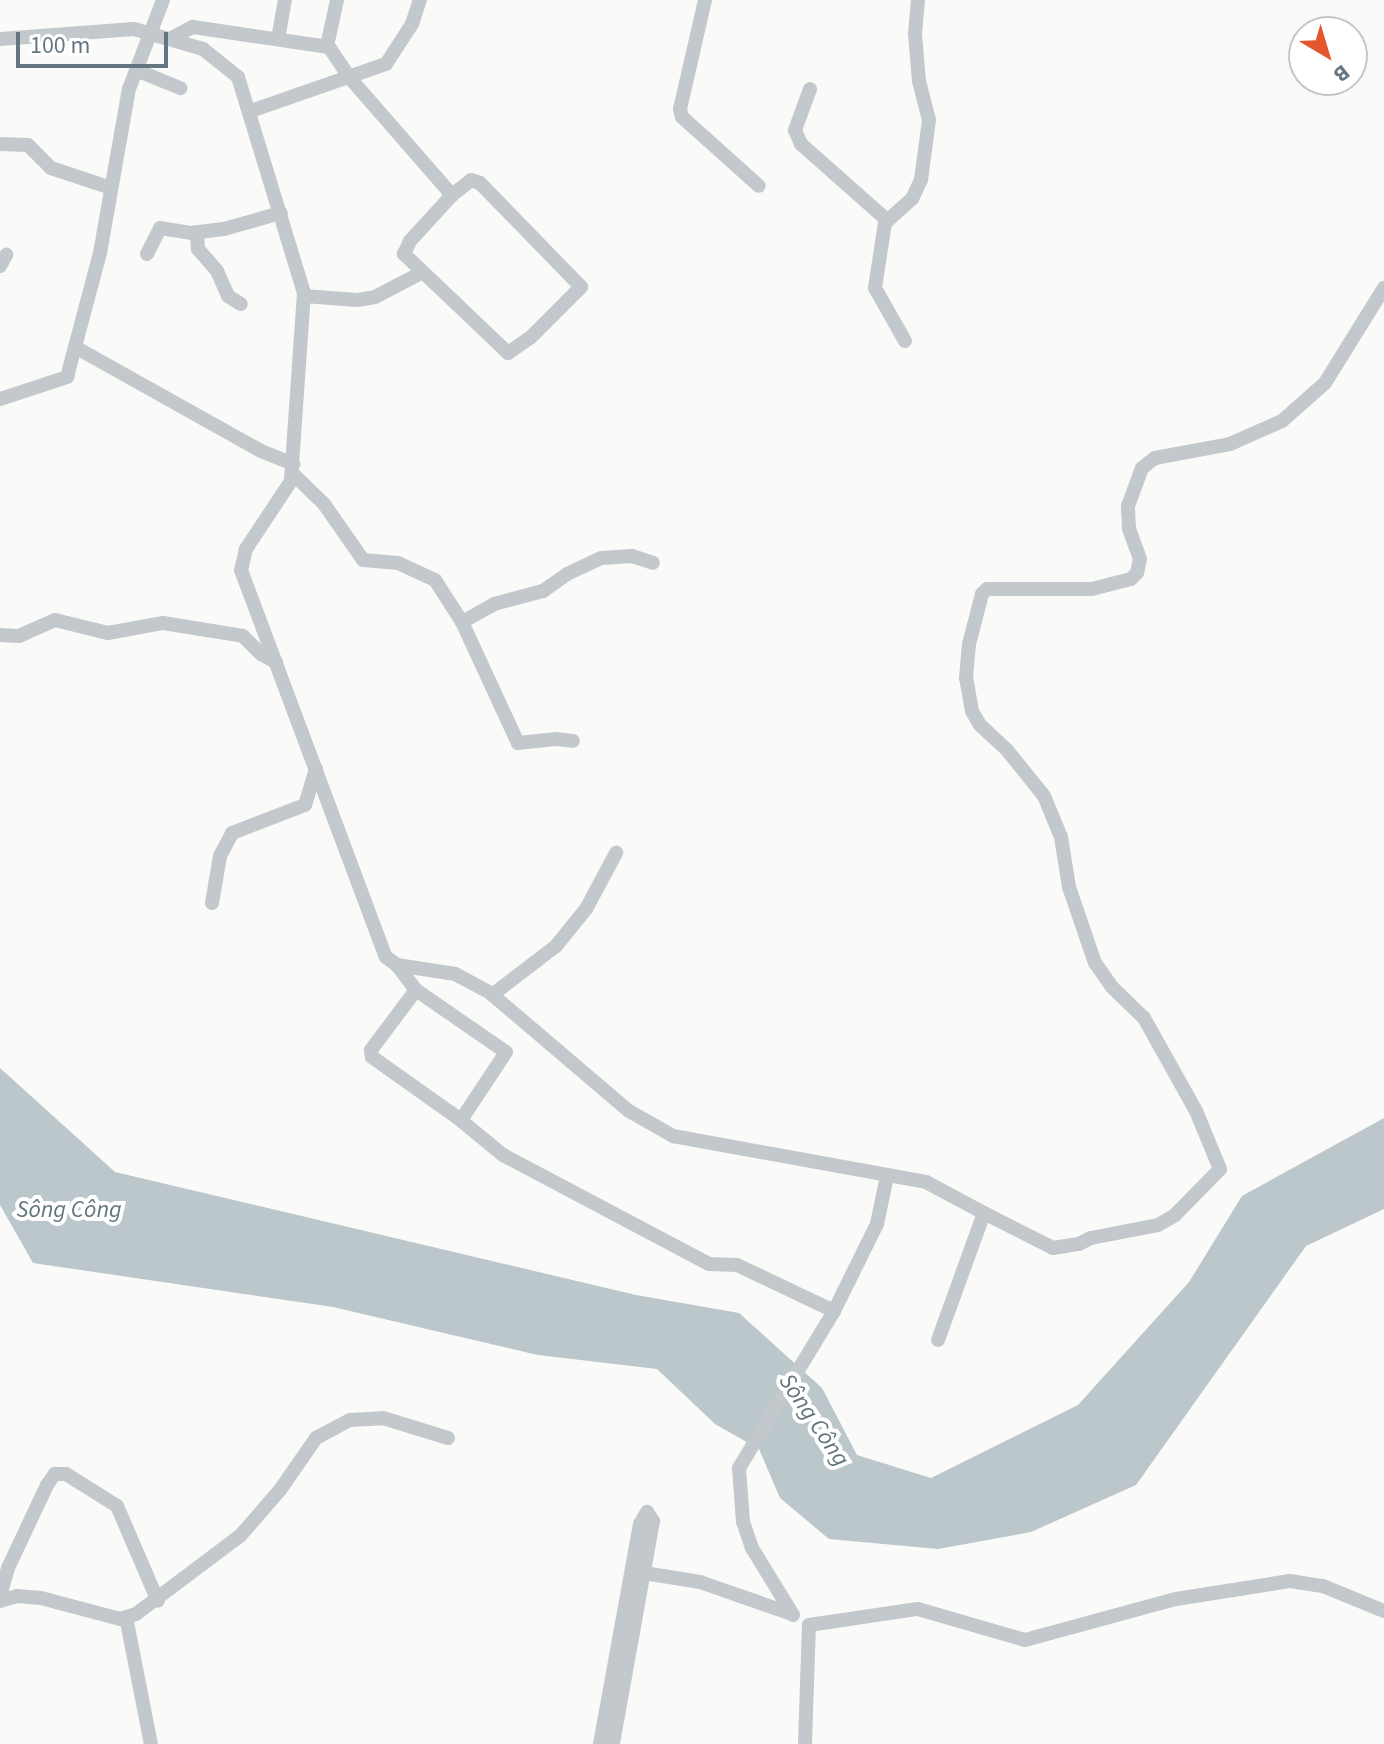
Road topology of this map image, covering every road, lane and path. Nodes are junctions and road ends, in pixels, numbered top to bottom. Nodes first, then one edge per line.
1 (163, 0) edge
2 (285, 0) edge
3 (337, 0) edge
4 (420, 0) edge
5 (705, 0) edge
6 (918, 0) edge
7 (150, 33) junction
8 (0, 39) edge
9 (170, 39) junction
10 (278, 39) junction
11 (327, 46) junction
12 (136, 70) junction
13 (349, 77) junction
14 (180, 88) dead end
15 (810, 89) dead end
16 (251, 111) junction
17 (0, 144) edge
18 (759, 186) dead end
19 (111, 188) junction
20 (452, 195) junction
21 (281, 213) junction
22 (887, 220) junction
23 (197, 232) junction
24 (147, 254) dead end
25 (423, 272) junction
26 (1384, 288) edge
27 (304, 296) junction
28 (241, 304) dead end
29 (905, 341) dead end
30 (75, 347) junction
31 (0, 399) edge
32 (292, 468) junction
33 (653, 563) dead end
34 (462, 622) junction
35 (0, 635) edge
36 (276, 662) junction
37 (573, 741) dead end
38 (316, 768) junction
39 (616, 853) dead end
40 (212, 903) dead end
41 (397, 965) junction
42 (416, 990) junction
43 (492, 995) junction
44 (461, 1120) junction
45 (887, 1176) junction
46 (984, 1213) junction
47 (834, 1311) junction
48 (938, 1340) dead end
49 (448, 1438) dead end
50 (644, 1573) junction
51 (0, 1599) edge
52 (158, 1601) junction
53 (1384, 1611) edge
54 (793, 1615) junction
55 (126, 1617) junction
56 (809, 1625) junction
57 (151, 1744) edge
58 (600, 1744) edge
59 (613, 1744) edge
60 (805, 1744) edge

1 - 7 street
2 - 10 street
3 - 11 street
4 - 13 street
5 - 18 street
6 - 22 street
7 - 8 street
7 - 9 street
7 - 12 street
9 - 10 street
9 - 16 street
10 - 11 street
11 - 13 street
12 - 14 street
12 - 19 street
13 - 16 street
13 - 20 street
15 - 22 street
16 - 21 street
17 - 19 street
19 - 30 street
20 - 25 street
20 - 25 street
21 - 23 street
21 - 27 street
22 - 29 street
23 - 24 street
23 - 28 street
25 - 27 street
26 - 46 street
27 - 32 street
30 - 31 street
30 - 32 street
32 - 34 street
32 - 36 street
33 - 34 street
34 - 37 street
35 - 36 street
36 - 38 street
38 - 40 street
38 - 41 street
39 - 43 street
41 - 42 street
41 - 43 street
42 - 44 street
42 - 44 street
43 - 45 street
44 - 47 street
45 - 46 street
45 - 47 street
46 - 48 street
47 - 54 street
49 - 52 street
50 - 54 street
50 - 58 street
50 - 59 street
51 - 52 street
51 - 55 street
52 - 55 street
53 - 56 street
54 - 56 street
55 - 57 street
56 - 60 street

